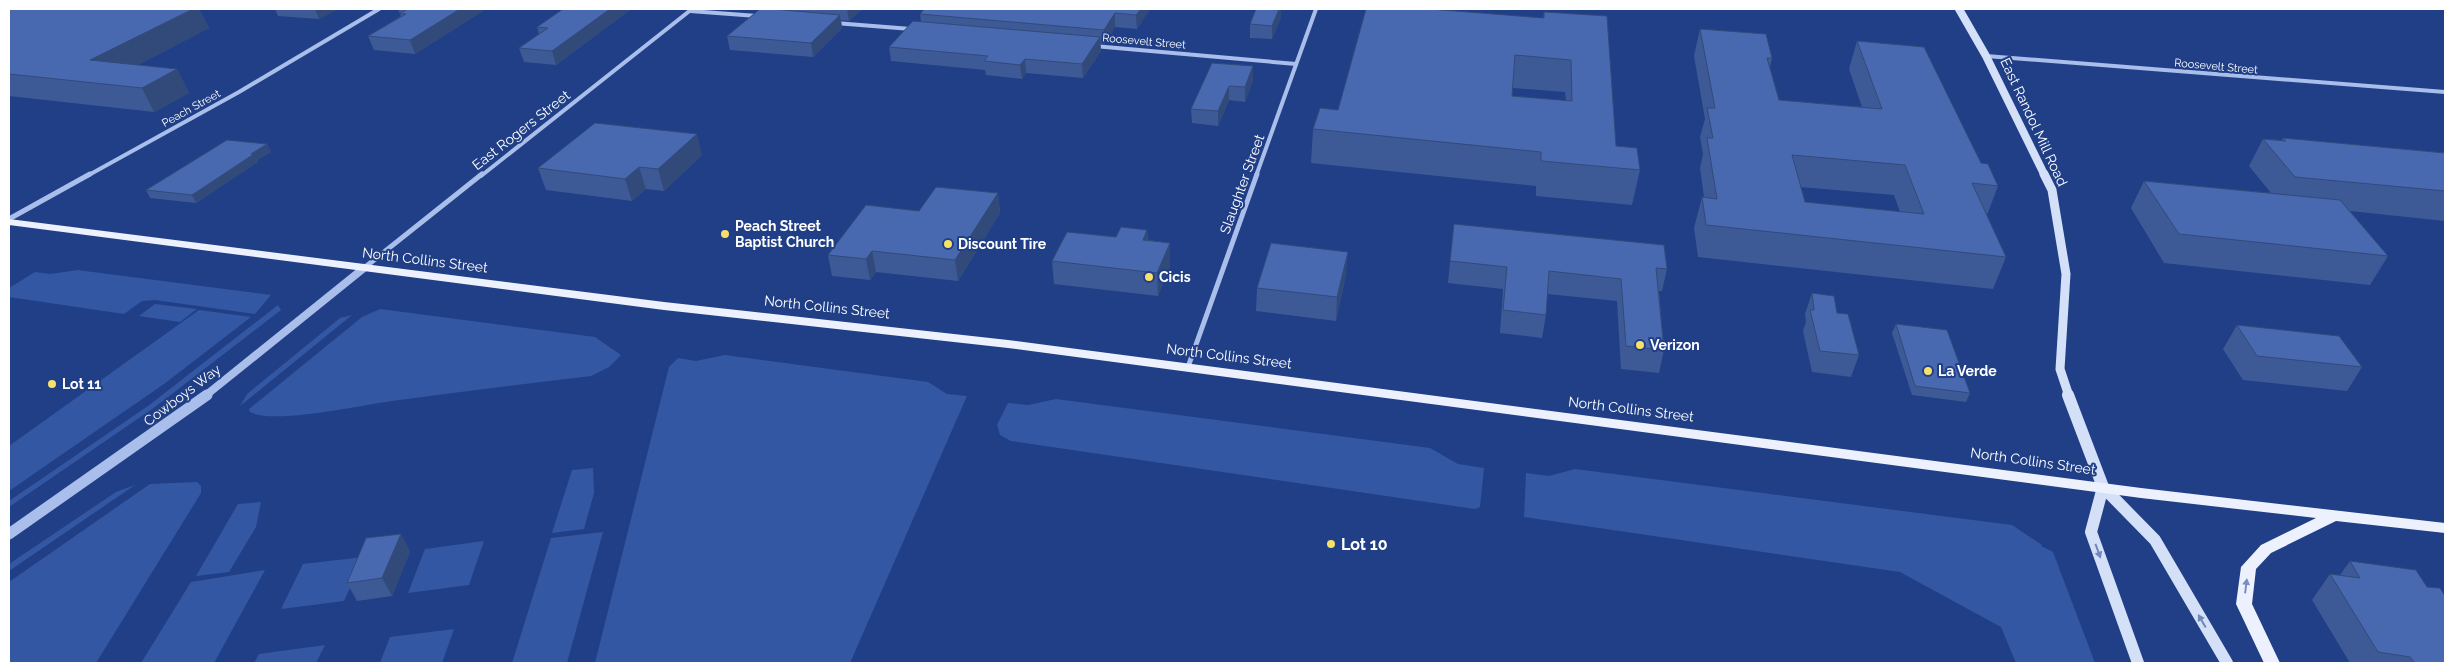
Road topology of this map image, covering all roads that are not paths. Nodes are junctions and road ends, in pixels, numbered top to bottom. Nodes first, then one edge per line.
1 (379, 9) edge
2 (1316, 9) edge
3 (1959, 9) edge
4 (691, 10) edge
5 (758, 16) edge
6 (827, 22) edge
7 (915, 29) edge
8 (1091, 45) edge
9 (1986, 56) junction
10 (1296, 64) junction
11 (2445, 92) edge
12 (9, 220) edge
13 (364, 268) junction
14 (1188, 367) junction
15 (2103, 487) junction
16 (2336, 515) junction
17 (2445, 528) edge
18 (9, 534) edge
19 (2138, 663) edge
20 (2227, 663) edge
21 (2272, 663) edge

1 - 12 street, Peach Street
2 - 10 street, Slaughter Street
3 - 9 main road, East Randol Mill Road
4 - 5 street
4 - 13 street, East Rogers Street
6 - 7 street
8 - 10 street, Roosevelt Street
9 - 11 street, Roosevelt Street
9 - 15 main road, East Randol Mill Road
10 - 14 street, Slaughter Street
12 - 13 main road, North Collins Street
13 - 14 main road, North Collins Street
13 - 18 street, Cowboys Way
14 - 15 main road, North Collins Street
15 - 16 main road, North Collins Street
15 -> 19 main road
20 -> 15 main road, East Randol Mill Road
16 - 17 main road, North Collins Street
21 -> 16 main road

